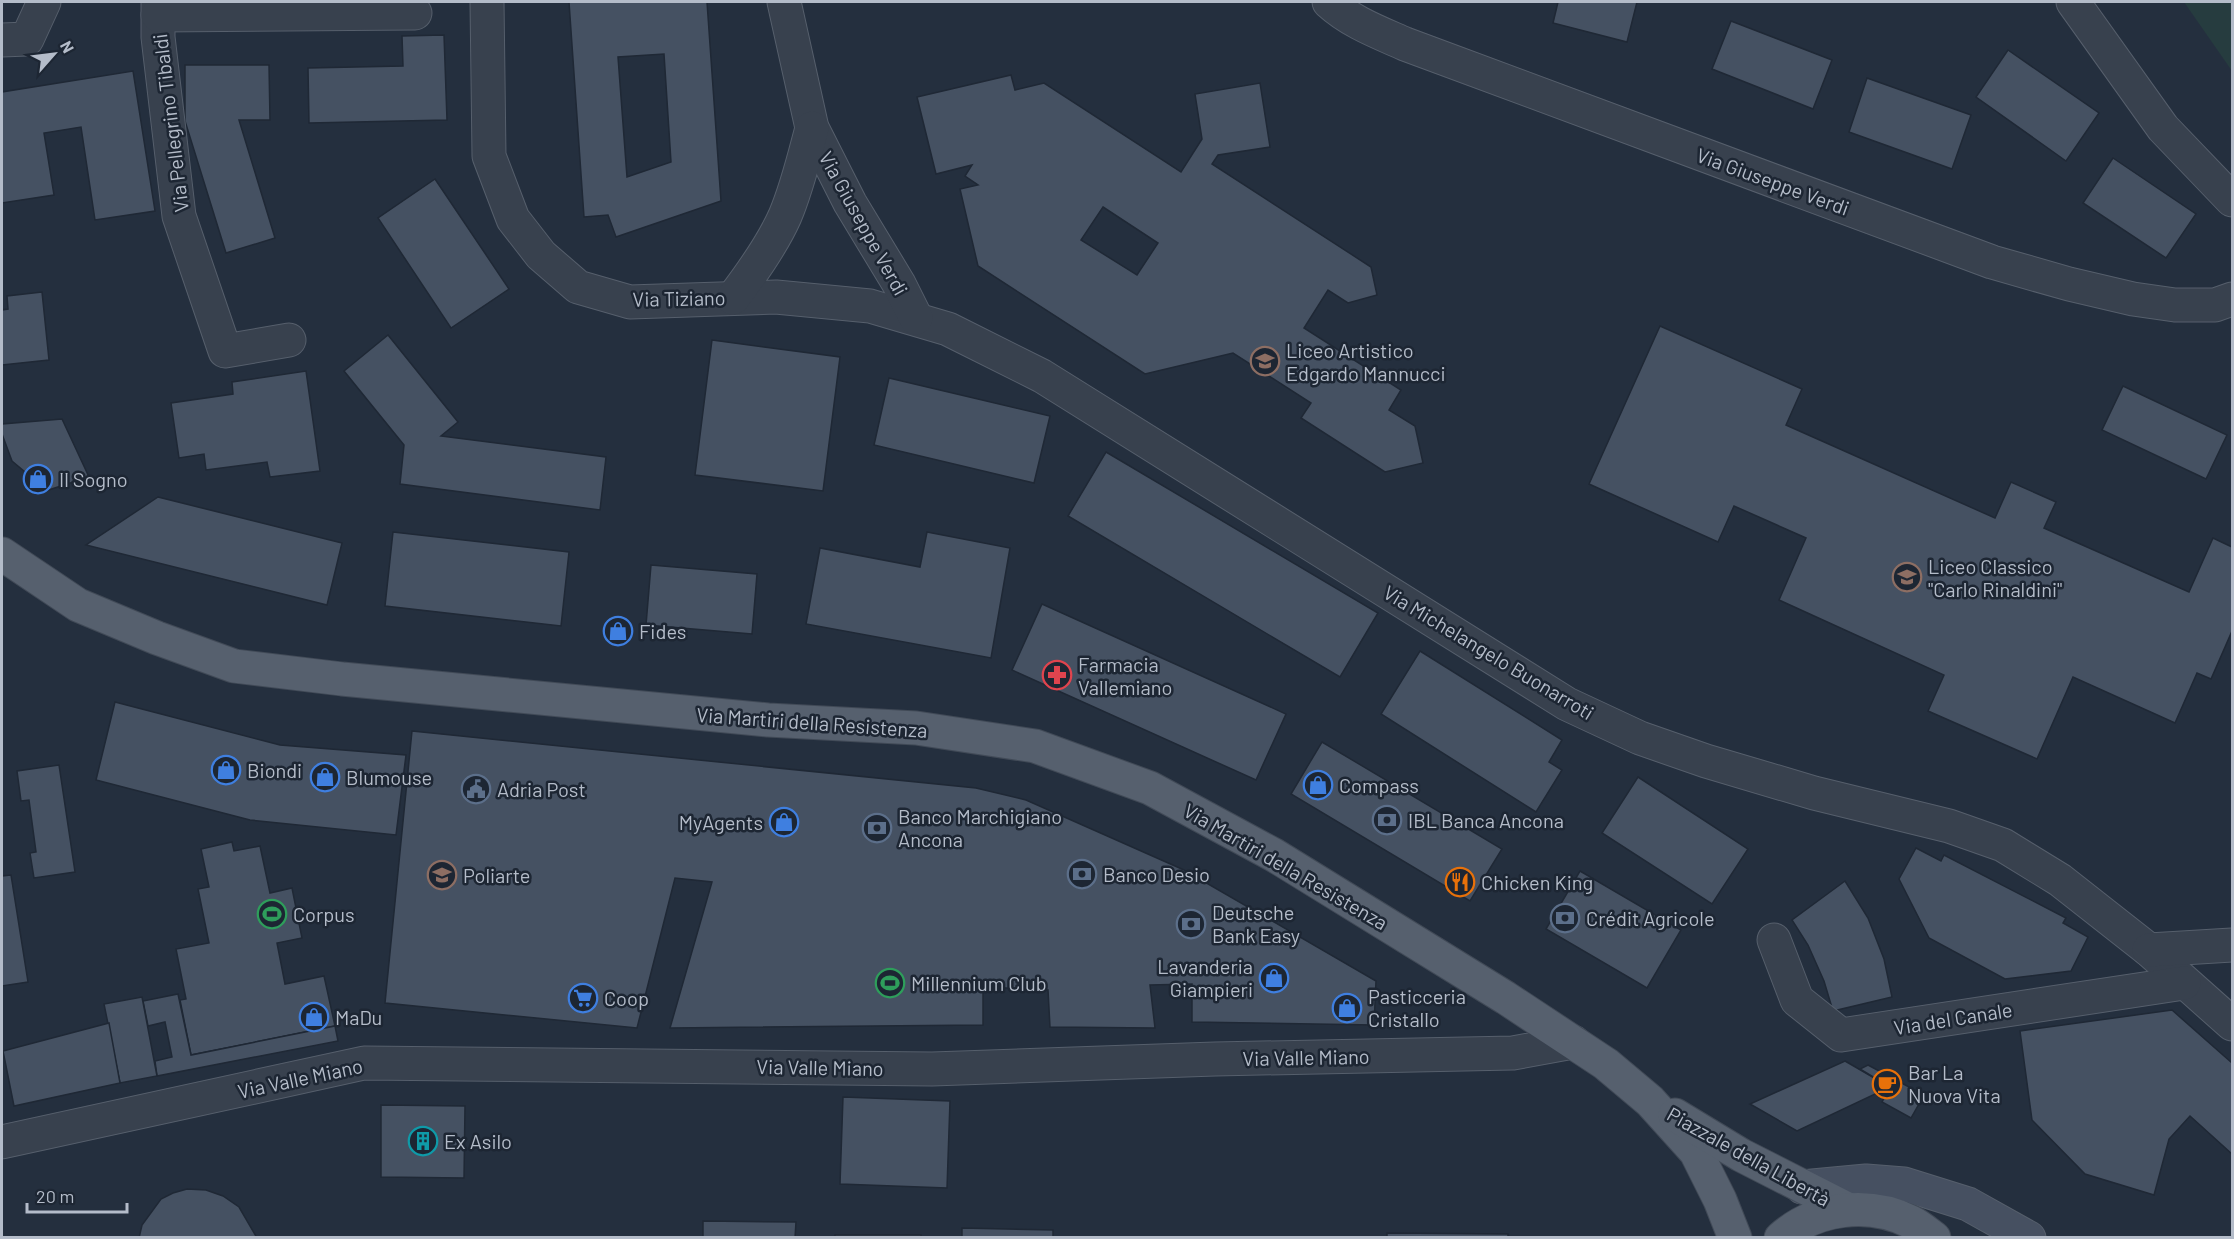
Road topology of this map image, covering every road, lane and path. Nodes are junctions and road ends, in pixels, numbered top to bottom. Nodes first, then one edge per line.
1 (44, 2) edge
2 (487, 2) edge
3 (784, 2) edge
4 (1329, 2) edge
5 (2073, 2) edge
6 (343, 7) edge
7 (158, 8) edge
8 (253, 8) edge
9 (415, 13) dead end
10 (2, 40) edge
11 (812, 128) junction
12 (2232, 200) edge
13 (733, 298) junction
14 (2232, 299) edge
15 (916, 318) junction
16 (289, 340) dead end
17 (2, 554) edge
18 (1774, 940) dead end
19 (2232, 945) edge
20 (2149, 950) junction
21 (2184, 983) junction
22 (2232, 1024) edge
23 (1573, 1042) junction
24 (1650, 1101) junction
25 (2, 1142) edge
26 (1802, 1187) junction
27 (1847, 1209) junction
28 (1735, 1238) edge
29 (1781, 1238) edge
30 (1934, 1238) edge
31 (2029, 1238) edge

1 - 10 street
2 - 13 street, Via Tiziano
3 - 11 street, Via Giuseppe Verdi
4 - 14 street, Via Giuseppe Verdi
5 - 12 street
6 - 8 street
6 - 9 street
7 - 8 street
7 - 16 street, Via Pellegrino Tibaldi
11 - 13 street, Via Giuseppe Verdi
11 - 15 street, Via Giuseppe Verdi
13 - 15 street, Via Tiziano
15 - 20 street, Via Michelangelo Buonarroti
17 - 23 main road, Via Martiri della Resistenza
18 - 21 street, Via del Canale
19 - 20 street
20 - 21 street, Via Michelangelo Buonarroti
21 - 22 street, Via Michelangelo Buonarroti
23 - 24 main road, Piazzale della Libertà
23 - 25 street, Via Valle Miano
24 - 26 main road, Piazzale della Libertà
24 - 28 main road, Piazzale della Libertà
26 - 27 main road, Piazzale della Libertà
26 - 31 main road
27 - 29 main road, Piazzale della Libertà
27 - 30 main road, Piazzale della Libertà

